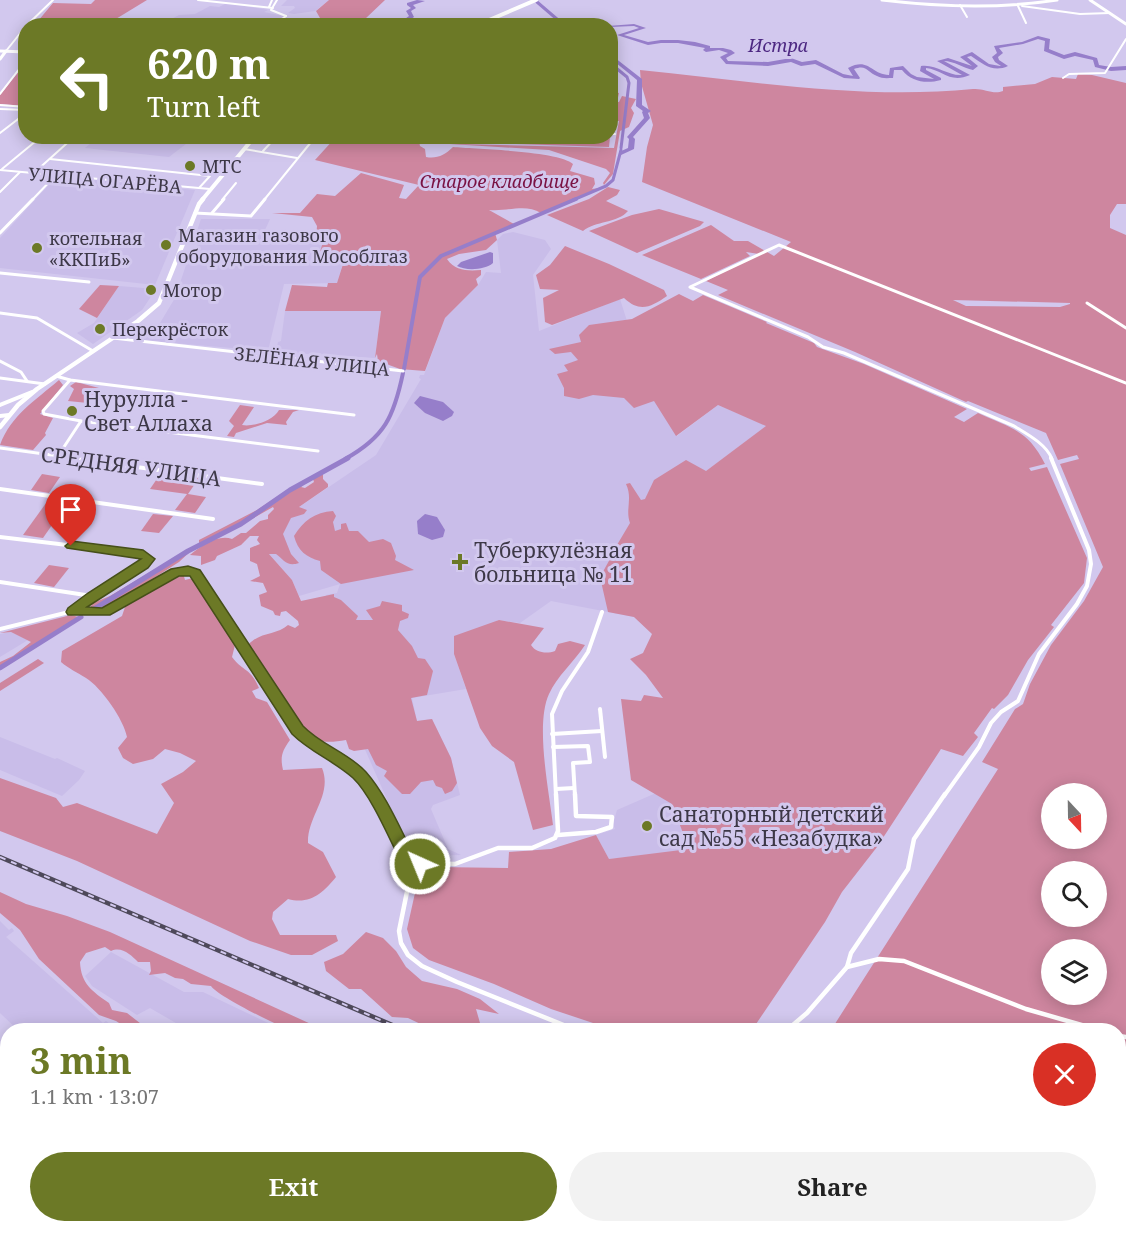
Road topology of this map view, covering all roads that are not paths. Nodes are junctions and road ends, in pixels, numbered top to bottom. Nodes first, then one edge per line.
1 (53, 0) edge
2 (198, 0) edge
3 (272, 0) edge
4 (277, 0) edge
5 (536, 0) edge
6 (882, 0) edge
7 (1040, 0) edge
8 (1057, 0) edge
9 (1090, 0) edge
10 (1045, 3) junction
11 (960, 5) junction
12 (1018, 6) junction
13 (1022, 6) junction
14 (269, 7) junction
15 (273, 8) junction
16 (1110, 14) junction
17 (967, 17) dead end
18 (34, 18) edge
19 (283, 18) edge
20 (494, 18) edge
21 (1026, 23) dead end
22 (1126, 24) edge
23 (18, 36) edge
24 (1126, 39) edge
25 (0, 51) edge
26 (6, 51) junction
27 (18, 51) edge
28 (0, 59) edge
29 (18, 71) edge
30 (1063, 78) dead end
31 (0, 94) edge
32 (0, 107) edge
33 (18, 109) edge
34 (18, 117) edge
35 (0, 133) edge
36 (32, 144) edge
37 (66, 144) edge
38 (248, 144) edge
39 (270, 144) edge
40 (309, 144) edge
41 (244, 149) junction
42 (262, 152) junction
43 (297, 158) junction
44 (50, 159) junction
45 (1, 170) edge
46 (20, 172) junction
47 (34, 173) junction
48 (56, 175) junction
49 (236, 183) dead end
50 (199, 188) junction
51 (210, 189) junction
52 (0, 192) edge
53 (194, 213) junction
54 (212, 214) junction
55 (0, 233) edge
56 (0, 273) edge
57 (89, 282) dead end
58 (1087, 303) dead end
59 (0, 313) edge
60 (1126, 328) edge
61 (113, 338) junction
62 (93, 351) junction
63 (0, 361) edge
64 (403, 371) dead end
65 (56, 376) junction
66 (0, 378) edge
67 (70, 380) junction
68 (27, 381) junction
69 (1126, 383) edge
70 (45, 384) junction
71 (37, 389) junction
72 (1, 405) edge
73 (18, 405) junction
74 (9, 415) junction
75 (354, 415) dead end
76 (0, 416) edge
77 (81, 421) junction
78 (0, 427) edge
79 (0, 448) edge
80 (318, 452) dead end
81 (58, 456) junction
82 (262, 484) dead end
83 (0, 489) edge
84 (213, 519) dead end
85 (0, 537) edge
86 (148, 559) joint
87 (0, 582) edge
88 (92, 596) junction
89 (73, 612) junction
90 (602, 612) dead end
91 (0, 629) edge
92 (600, 709) dead end
93 (602, 731) junction
94 (552, 734) junction
95 (553, 747) junction
96 (605, 757) dead end
97 (574, 788) junction
98 (556, 789) junction
99 (558, 835) junction
100 (410, 863) junction
101 (847, 967) junction
102 (557, 1023) edge
103 (795, 1023) edge
104 (1075, 1023) edge

1 - 18 street
2 - 14 street
3 - 14 street
4 - 15 street
5 - 20 main road
6 - 11 street
7 - 10 street
8 - 10 street
9 - 16 street
10 - 13 street
11 - 12 street
11 - 17 street
12 - 13 street
12 - 21 street
13 - 16 street
14 - 15 street
15 - 19 street
16 - 22 street
23 - 26 street
24 - 30 street
25 - 26 street
26 - 27 street
26 - 28 street
29 - 31 street
32 - 33 street
34 - 35 street
36 - 45 street
37 - 44 street
38 - 41 main road
39 - 42 street
40 - 43 street
41 - 42 street
41 - 51 main road
42 - 43 street
43 - 54 street
44 - 47 street
44 - 50 street
45 - 46 street, УЛИЦА ОГАРЁВА
46 - 47 street, УЛИЦА ОГАРЁВА
46 - 52 street
47 - 48 street, УЛИЦА ОГАРЁВА
48 - 50 street, УЛИЦА ОГАРЁВА
48 - 55 street
49 - 54 street
50 - 51 street, УЛИЦА ОГАРЁВА
51 - 53 main road
53 - 54 street
53 - 61 main road
56 - 57 street
58 - 60 street
59 - 62 street
61 - 62 main road
61 - 64 street, ЗЕЛЁНАЯ УЛИЦА
62 - 65 main road
63 - 68 street
65 - 67 street
65 - 70 main road
66 - 68 street
67 - 75 street
67 - 77 street
68 - 70 street
69 - 101 street
70 - 71 main road
71 - 72 street
71 - 73 main road
72 - 73 street
73 - 74 main road
74 - 76 street
74 - 78 main road
77 - 80 street
77 - 81 street
79 - 81 street, СРЕДНЯЯ УЛИЦА
81 - 82 street, СРЕДНЯЯ УЛИЦА
83 - 84 street
85 - 86 street
86 - 88 street
87 - 88 street
88 - 89 street
89 - 91 street
89 - 100 street
90 - 94 street
92 - 93 street
93 - 94 street
93 - 96 street
94 - 95 street
95 - 97 street
95 - 98 street
97 - 98 street
97 - 99 street
98 - 99 street
99 - 100 street
100 - 102 street
101 - 103 street
101 - 104 street

